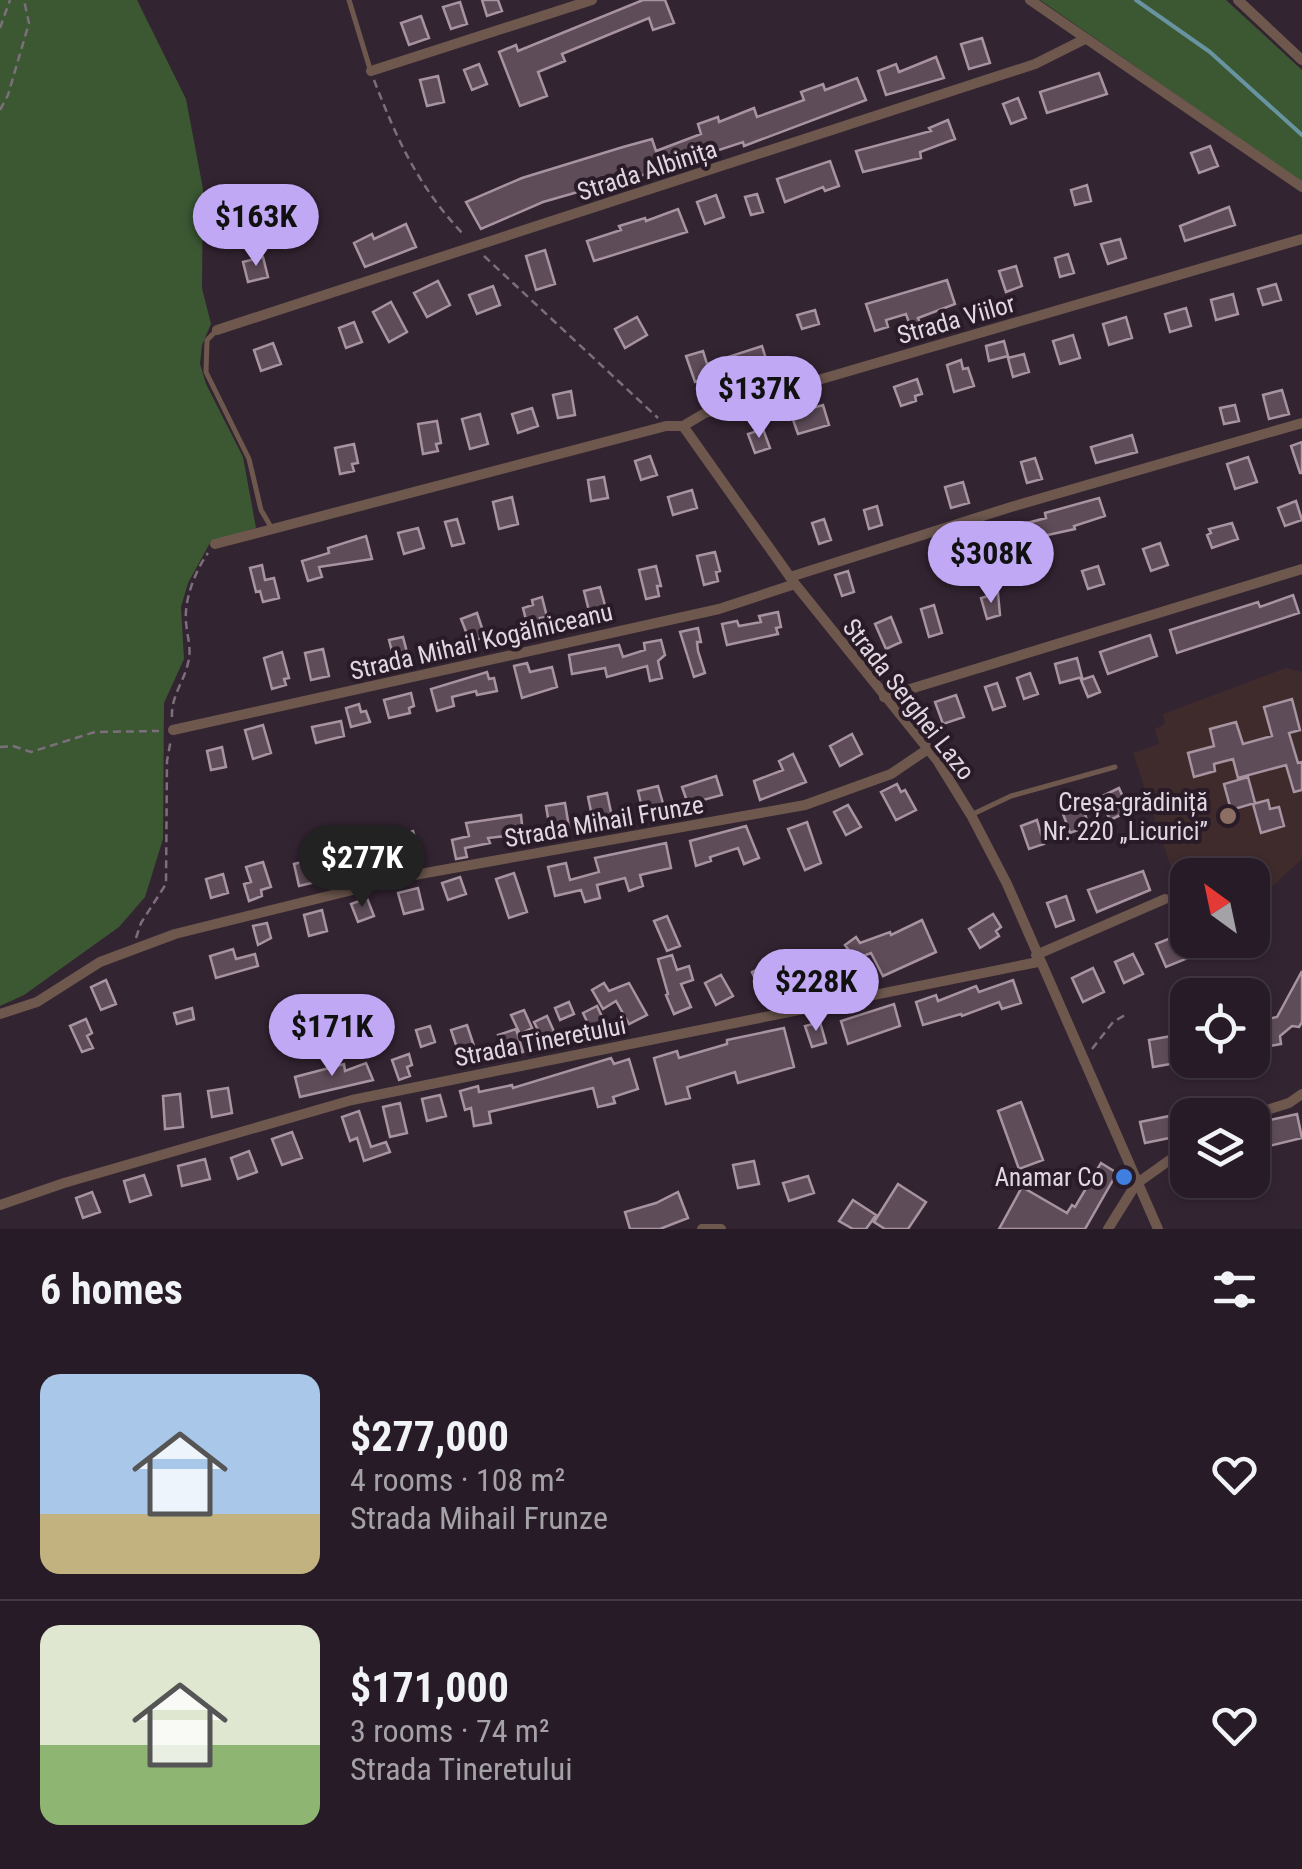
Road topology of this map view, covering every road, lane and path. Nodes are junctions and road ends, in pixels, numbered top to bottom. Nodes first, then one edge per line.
1 (10, 0) edge
2 (24, 0) edge
3 (348, 0) edge
4 (592, 0) edge
5 (1030, 0) edge
6 (1238, 0) edge
7 (0, 28) edge
8 (1085, 38) junction
9 (1302, 60) edge
10 (370, 71) junction
11 (0, 110) edge
12 (1302, 187) edge
13 (1302, 239) edge
14 (475, 248) junction
15 (217, 330) joint
16 (1302, 424) edge
17 (666, 426) junction
18 (684, 426) junction
19 (274, 528) junction
20 (215, 544) joint
21 (1302, 570) edge
22 (792, 581) junction
23 (884, 697) junction
24 (173, 730) junction
25 (0, 748) edge
26 (928, 749) junction
27 (1115, 767) dead end
28 (971, 814) junction
29 (1164, 899) dead end
30 (132, 948) junction
31 (1037, 958) junction
32 (0, 1014) edge
33 (1124, 1014) dead end
34 (1084, 1060) junction
35 (1302, 1094) edge
36 (1270, 1109) edge
37 (1170, 1160) edge
38 (1136, 1184) junction
39 (0, 1205) edge
40 (702, 1229) edge
41 (720, 1229) edge
42 (1108, 1229) edge
43 (1158, 1229) edge

1 - 7 path
2 - 11 path
3 - 10 lane
4 - 10 street
5 - 8 street
6 - 9 street
8 - 12 street
8 - 14 street, Strada Albinița
10 - 14 path
13 - 18 street, Strada Viilor
14 - 15 street, Strada Albinița
14 - 17 path
15 - 19 lane
16 - 22 street, Strada Mihail Kogălniceanu
17 - 18 street, Strada Viilor
17 - 19 street, Strada Viilor
18 - 22 street, Strada Serghei Lazo
19 - 20 street, Strada Viilor
20 - 24 path
21 - 23 street
22 - 23 street, Strada Serghei Lazo
22 - 24 street, Strada Mihail Kogălniceanu
23 - 26 street, Strada Serghei Lazo
24 - 25 path
24 - 30 path
26 - 28 street, Strada Serghei Lazo
26 - 30 street, Strada Mihail Frunze
27 - 28 lane
28 - 31 street, Strada Serghei Lazo
29 - 31 street, Strada Tineretului
30 - 32 street, Strada Mihail Frunze
31 - 34 street, Strada Serghei Lazo
31 - 39 street, Strada Tineretului
33 - 34 path
34 - 38 street, Strada Serghei Lazo
35 - 36 street
37 - 38 street
38 - 42 street
38 - 43 street, Strada Serghei Lazo
40 - 41 street

